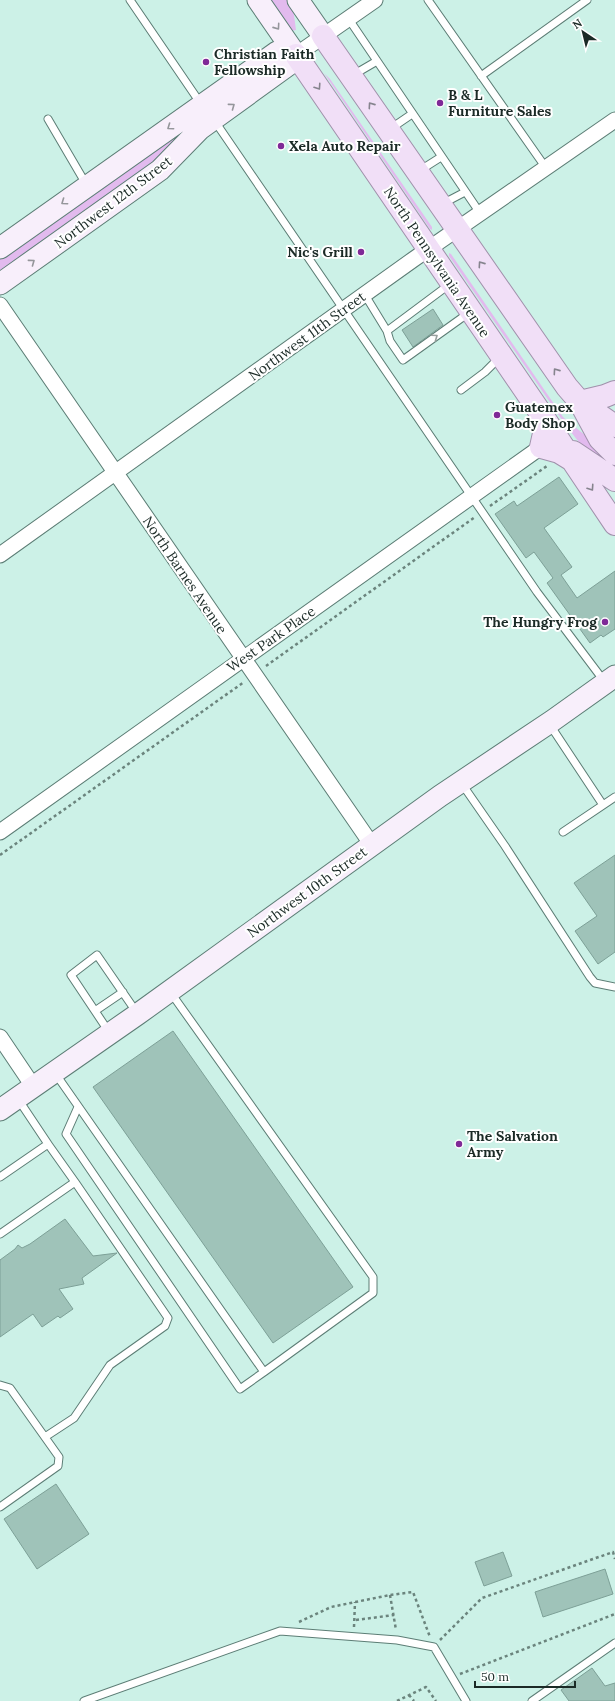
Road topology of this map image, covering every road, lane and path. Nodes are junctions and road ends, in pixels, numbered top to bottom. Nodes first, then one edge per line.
1 (130, 0) edge
2 (258, 0) edge
3 (298, 0) edge
4 (375, 0) edge
5 (428, 0) edge
6 (587, 0) edge
7 (348, 18) junction
8 (323, 36) junction
9 (296, 55) junction
10 (376, 61) junction
11 (351, 76) junction
12 (481, 76) junction
13 (208, 112) junction
14 (412, 114) junction
15 (48, 119) dead end
16 (615, 120) edge
17 (388, 130) junction
18 (441, 157) junction
19 (546, 168) junction
20 (417, 172) junction
21 (87, 186) junction
22 (465, 192) junction
23 (440, 205) junction
24 (480, 213) junction
25 (457, 229) junction
26 (0, 248) edge
27 (428, 250) junction
28 (0, 284) edge
29 (452, 284) junction
30 (365, 295) junction
31 (0, 305) edge
32 (344, 310) junction
33 (471, 312) junction
34 (386, 331) junction
35 (501, 356) junction
36 (461, 390) dead end
37 (615, 392) edge
38 (580, 402) junction
39 (615, 426) edge
40 (560, 451) junction
41 (615, 454) edge
42 (116, 473) junction
43 (615, 480) edge
44 (472, 497) junction
45 (482, 512) junction
46 (615, 524) edge
47 (0, 555) edge
48 (244, 659) junction
49 (255, 674) junction
50 (610, 679) edge
51 (549, 723) junction
52 (460, 782) junction
53 (615, 797) edge
54 (603, 805) junction
55 (0, 832) edge
56 (563, 832) dead end
57 (372, 845) junction
58 (0, 855) edge
59 (615, 987) edge
60 (170, 991) junction
61 (123, 992) junction
62 (95, 1011) junction
63 (138, 1014) junction
64 (110, 1034) junction
65 (0, 1037) edge
66 (55, 1073) junction
67 (25, 1092) junction
68 (78, 1107) junction
69 (0, 1110) edge
70 (48, 1144) junction
71 (0, 1177) edge
72 (75, 1182) junction
73 (0, 1234) edge
74 (264, 1372) junction
75 (0, 1385) edge
76 (45, 1437) junction
77 (0, 1507) edge
78 (615, 1559) edge
79 (390, 1594) junction
80 (355, 1602) junction
81 (615, 1614) edge
82 (394, 1615) junction
83 (356, 1620) junction
84 (280, 1631) junction
85 (353, 1637) junction
86 (397, 1640) junction
87 (615, 1643) edge
88 (434, 1646) junction
89 (452, 1677) junction
90 (410, 1695) junction
91 (84, 1701) edge
92 (397, 1701) edge
93 (414, 1701) edge
94 (436, 1701) edge
95 (466, 1701) edge
96 (532, 1701) edge

1 - 13 lane
2 -> 9 main road, North Pennsylvania Avenue
3 - 8 main road
4 - 7 street, Northwest 12th Street
5 - 12 lane
6 - 12 lane
7 - 8 street, Northwest 12th Street
7 - 10 lane
8 - 9 street, Northwest 12th Street
8 - 11 main road
9 - 13 main road, Northwest 12th Street
9 -> 27 main road, North Pennsylvania Avenue
10 - 11 lane
10 - 14 lane
17 -> 11 main road
12 - 19 lane
13 -> 21 main road, Northwest 12th Street
28 -> 13 main road, Northwest 12th Street
13 - 32 lane
14 - 17 lane
14 - 18 lane
15 - 21 lane
16 - 19 street, Northwest 11th Street
17 - 20 main road
18 - 20 lane
18 - 22 lane
19 - 24 street, Northwest 11th Street
20 - 23 main road
21 -> 26 main road, Northwest 12th Street
22 - 23 lane
22 - 24 lane
23 - 25 main road
24 - 25 street, Northwest 11th Street
25 - 27 street, Northwest 11th Street
38 -> 25 main road
27 - 29 main road, North Pennsylvania Avenue
27 - 30 street, Northwest 11th Street
29 - 33 main road, North Pennsylvania Avenue
29 - 34 lane
30 - 32 street, Northwest 11th Street
30 - 34 lane
31 - 42 street, North Barnes Avenue
32 - 42 street, Northwest 11th Street
32 - 44 lane
34 -> 33 lane
33 - 35 main road, North Pennsylvania Avenue
35 - 36 lane
35 - 40 main road, North Pennsylvania Avenue
37 - 38 main road
38 - 39 main road
38 - 41 main road
40 - 43 main road
40 - 44 street, West Park Place
40 - 45 path
40 -> 46 main road
42 - 47 street, Northwest 11th Street
42 - 48 street, North Barnes Avenue
44 - 45 lane
44 - 48 street, West Park Place
45 - 49 path
45 - 50 lane
48 - 49 street, North Barnes Avenue
48 - 55 street, West Park Place
49 - 57 street, North Barnes Avenue
49 - 58 path
50 - 51 main road, Northwest 10th Street
51 - 52 main road, Northwest 10th Street
51 - 54 lane
52 - 57 main road, Northwest 10th Street
52 - 59 lane
53 - 54 lane
54 - 56 lane
57 - 60 main road, Northwest 10th Street
60 - 63 main road, Northwest 10th Street
60 - 74 lane
61 - 62 lane
61 - 62 lane
61 - 63 lane
62 - 64 lane
63 - 64 main road, Northwest 10th Street
64 - 66 main road, Northwest 10th Street
65 - 67 street
66 - 67 main road, Northwest 10th Street
66 - 68 lane
67 - 69 main road, Northwest 10th Street
67 - 70 lane
68 - 74 lane
68 - 74 lane
70 - 71 lane
70 - 72 lane
72 - 73 lane
72 - 76 lane
75 - 76 lane
76 - 77 lane
78 - 88 path
79 - 80 path
79 - 82 path
79 - 88 path
80 - 83 path
80 - 84 path
81 - 89 path
82 - 83 path
82 - 86 path
83 - 85 path
84 - 85 lane
84 - 91 lane
85 - 86 lane
86 - 88 lane
87 - 96 lane
88 - 89 lane
89 - 95 lane
90 - 92 path
90 - 93 path
90 - 94 path

